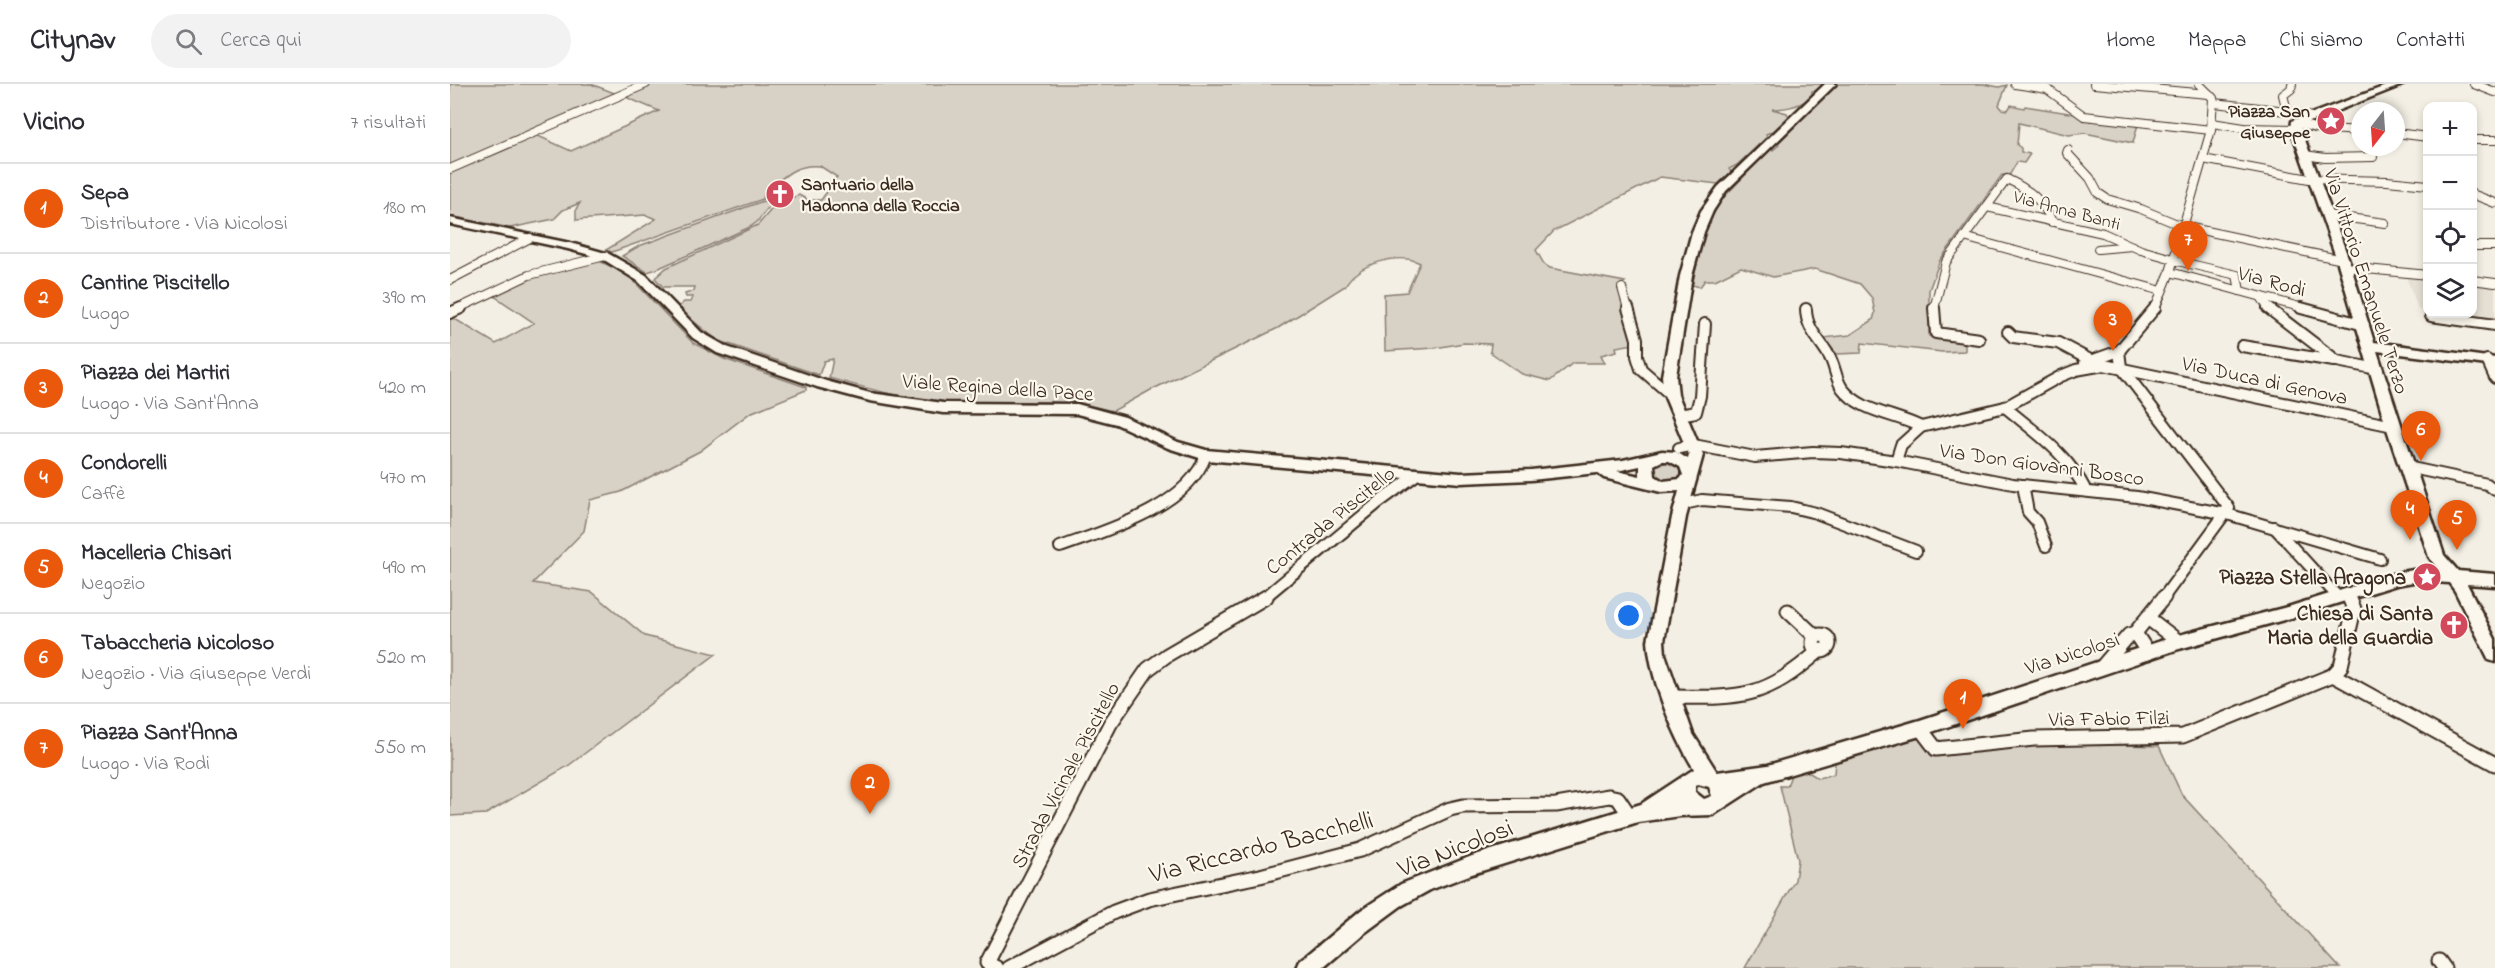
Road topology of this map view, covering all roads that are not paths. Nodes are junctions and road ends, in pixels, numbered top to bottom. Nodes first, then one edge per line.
1 (645, 84) edge
2 (1831, 84) edge
3 (2015, 84) edge
4 (2094, 84) edge
5 (2199, 84) edge
6 (2292, 84) edge
7 (2400, 84) edge
8 (2474, 84) edge
9 (2495, 92) edge
10 (2209, 93) junction
11 (2214, 103) junction
12 (2287, 111) junction
13 (2311, 117) junction
14 (2296, 126) junction
15 (2211, 127) junction
16 (2351, 131) edge
17 (2405, 135) edge
18 (2423, 137) edge
19 (2477, 140) edge
20 (2495, 140) edge
21 (2068, 150) dead end
22 (2305, 155) junction
23 (2373, 157) dead end
24 (2203, 159) junction
25 (450, 168) edge
26 (2313, 177) junction
27 (2423, 185) edge
28 (2477, 196) edge
29 (2495, 203) edge
30 (1987, 207) junction
31 (2327, 215) junction
32 (450, 221) edge
33 (2052, 222) junction
34 (2385, 223) dead end
35 (2182, 226) junction
36 (1964, 237) junction
37 (530, 238) junction
38 (2129, 245) junction
39 (2477, 246) edge
40 (2495, 246) edge
41 (2098, 249) dead end
42 (605, 256) junction
43 (2173, 259) junction
44 (2345, 263) junction
45 (2423, 269) edge
46 (2170, 272) junction
47 (2415, 274) junction
48 (2423, 275) edge
49 (450, 280) edge
50 (2477, 281) edge
51 (2495, 283) edge
52 (1622, 288) dead end
53 (2162, 291) junction
54 (2240, 291) junction
55 (2261, 297) junction
56 (1806, 309) dead end
57 (450, 313) edge
58 (2445, 318) edge
59 (1705, 324) dead end
60 (2364, 325) junction
61 (2495, 325) edge
62 (2008, 332) dead end
63 (1979, 339) dead end
64 (2369, 344) junction
65 (2242, 346) dead end
66 (2119, 351) junction
67 (2090, 360) junction
68 (2337, 361) junction
69 (2491, 361) edge
70 (2377, 369) junction
71 (2076, 370) junction
72 (2125, 370) junction
73 (2495, 378) edge
74 (1671, 395) junction
75 (2005, 407) junction
76 (1679, 416) junction
77 (2393, 426) junction
78 (1921, 427) junction
79 (1694, 445) junction
80 (1679, 448) junction
81 (1206, 455) junction
82 (1657, 458) junction
83 (1896, 460) junction
84 (2407, 467) junction
85 (1581, 471) junction
86 (1416, 475) junction
87 (1690, 479) junction
88 (2023, 485) junction
89 (1660, 486) junction
90 (2495, 490) edge
91 (2086, 491) junction
92 (1723, 501) junction
93 (1682, 510) junction
94 (2227, 514) junction
95 (2274, 527) junction
96 (2046, 546) dead end
97 (1060, 547) dead end
98 (1916, 551) dead end
99 (2437, 557) junction
100 (2380, 559) dead end
101 (2420, 575) junction
102 (2461, 578) junction
103 (2495, 580) edge
104 (1269, 595) joint
105 (2343, 595) junction
106 (1788, 611) dead end
107 (2148, 618) junction
108 (2135, 633) junction
109 (2179, 642) junction
110 (2148, 653) junction
111 (2495, 655) edge
112 (2101, 668) junction
113 (2333, 675) junction
114 (1671, 697) junction
115 (1920, 728) junction
116 (1684, 736) junction
117 (2495, 764) edge
118 (1768, 773) junction
119 (1713, 779) junction
120 (1686, 784) junction
121 (1721, 800) junction
122 (1701, 808) junction
123 (1636, 814) junction
124 (992, 965) edge
125 (1009, 968) edge
126 (1306, 968) edge

1 - 25 street
2 - 74 street
3 - 15 street
4 - 10 street
5 - 10 street
6 - 12 street
7 - 13 street
8 - 9 street
10 - 11 street
11 - 12 street
11 - 15 street
12 - 13 street
13 - 14 street
14 - 15 street
14 - 16 street
14 - 22 street, Via Vittorio Emanuele Terzo
15 - 24 street
17 - 18 street
19 - 20 street
21 - 35 street
22 - 23 street
22 - 26 street, Via Vittorio Emanuele Terzo
24 - 26 street
24 - 35 street
26 - 27 street
26 - 31 street, Via Vittorio Emanuele Terzo
28 - 29 street
30 - 33 street, Via Anna Banti
30 - 33 street
30 - 36 street
31 - 34 street
31 - 44 street, Via Vittorio Emanuele Terzo
32 - 37 street, Viale Regina della Pace
33 - 38 street, Via Anna Banti
35 - 43 street
35 - 44 street
36 - 53 street
36 - 63 street
37 - 42 street, Viale Regina della Pace
37 - 49 street
38 - 41 street
38 - 43 street, Via Anna Banti
39 - 40 street
42 - 57 street
42 - 81 street, Viale Regina della Pace
43 - 46 street
43 - 54 street, Via Anna Banti
44 - 47 street
44 - 60 street, Via Vittorio Emanuele Terzo
45 - 47 street
46 - 53 street
46 - 54 street, Via Rodi
47 - 48 street
50 - 51 street
52 - 74 street
53 - 66 street
54 - 55 street, Via Rodi
55 - 60 street, Via Rodi
55 - 68 street
56 - 78 street
58 - 61 street
59 - 76 street
60 - 64 street, Via Vittorio Emanuele Terzo
62 - 67 street
64 - 69 street
64 - 70 street, Via Vittorio Emanuele Terzo
65 - 68 street
66 - 67 street
66 - 72 street
67 - 71 street
68 - 70 street
69 - 73 street
70 - 77 street, Via Vittorio Emanuele Terzo
71 - 72 street, Via Duca di Genova
71 - 75 street
72 - 77 street, Via Duca di Genova
72 - 94 street
74 - 76 street
75 - 78 street
75 - 91 street
76 - 79 street
76 - 80 street
77 - 84 street, Via Vittorio Emanuele Terzo
78 - 83 street
79 - 80 street
79 - 83 street, Via Don Giovanni Bosco
79 - 87 street
80 - 82 street
81 - 86 street, Viale Regina della Pace
81 - 97 street
82 - 85 street
82 - 87 street
82 - 89 street
83 - 88 street, Via Don Giovanni Bosco
84 - 90 street
84 - 99 street, Via Vittorio Emanuele Terzo
85 - 86 street, Viale Regina della Pace
85 - 89 street
86 - 104 street, Contrada Piscitello
87 - 89 street
87 - 92 street
87 - 93 street
88 - 91 street, Via Don Giovanni Bosco
88 - 96 street
89 - 93 street
91 - 94 street, Via Don Giovanni Bosco
92 - 93 street
92 - 98 street
93 - 114 street
94 - 95 street, Via Don Giovanni Bosco
94 - 107 street
95 - 100 street, Via Don Giovanni Bosco
95 - 105 street
99 - 101 street
99 - 102 street
101 - 102 street, Via Nicolosi
101 - 105 street, Via Nicolosi
102 - 103 street, Via Nicolosi
102 - 111 street
104 - 124 street, Strada Vicinale Piscitello
105 - 109 street, Via Nicolosi
105 - 113 street
106 - 114 street
107 - 108 street
107 - 109 street
108 - 110 street
108 - 112 street
109 - 110 street, Via Nicolosi
110 - 112 street, Via Nicolosi
112 - 115 street, Via Nicolosi
113 - 115 street, Via Fabio Filzi
113 - 117 street
114 - 116 street
115 - 118 street, Via Nicolosi
116 - 119 street
116 - 120 street
118 - 119 street
118 - 121 street
119 - 120 street
119 - 121 street
120 - 122 street
120 - 123 street
121 - 122 street
122 - 123 street
123 - 125 street, Via Riccardo Bacchelli
123 - 126 street, Via Nicolosi

